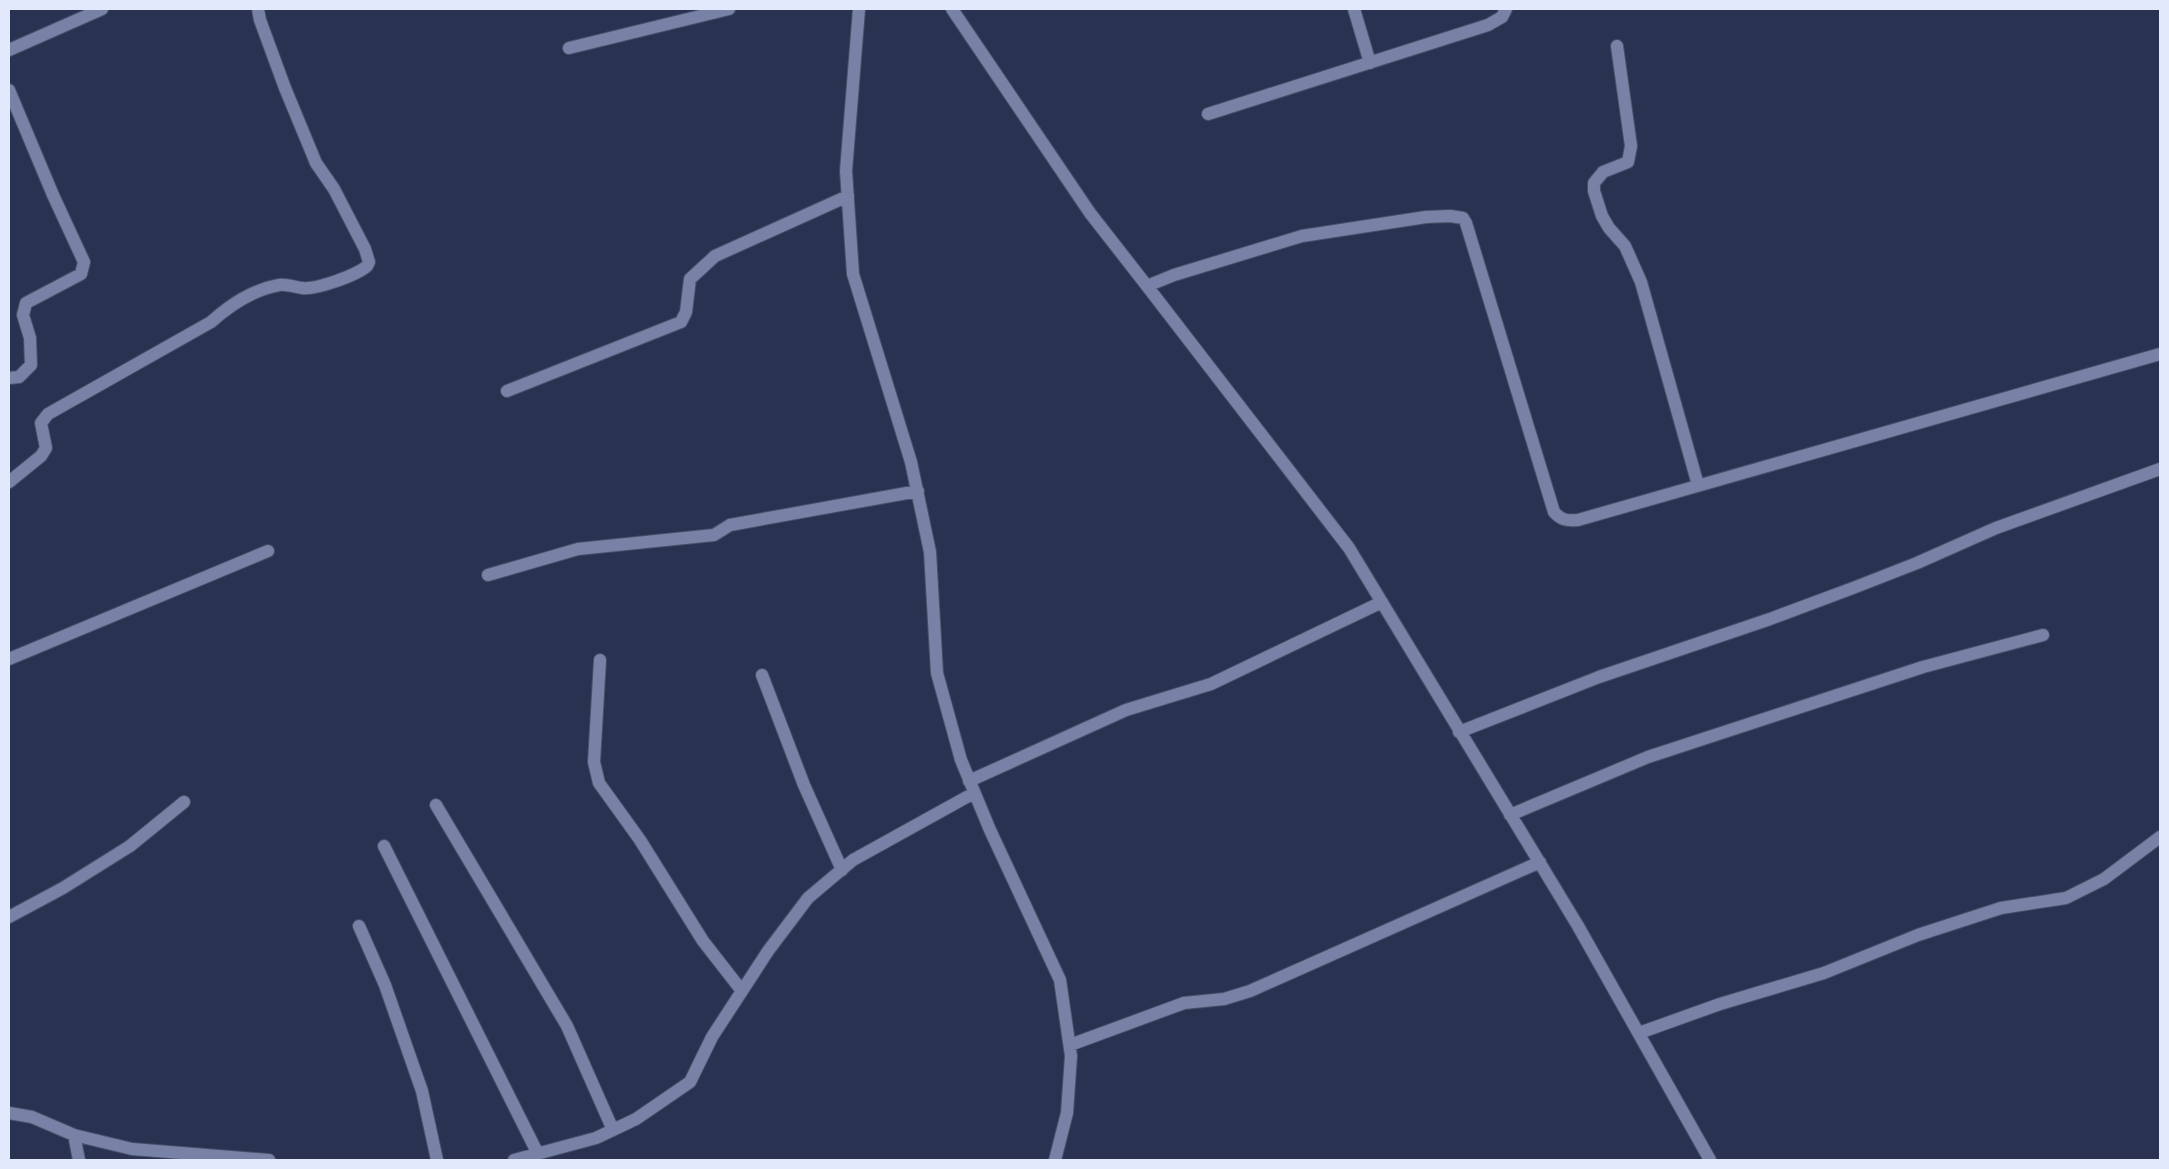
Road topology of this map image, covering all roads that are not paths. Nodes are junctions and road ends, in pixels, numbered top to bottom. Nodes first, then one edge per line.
1 (102, 9) edge
2 (258, 9) edge
3 (729, 9) edge
4 (859, 9) edge
5 (952, 9) edge
6 (1354, 9) edge
7 (1506, 9) edge
8 (1617, 46) dead end
9 (570, 48) dead end
10 (9, 50) edge
11 (1370, 63) junction
12 (9, 90) edge
13 (1208, 114) dead end
14 (848, 196) junction
15 (1148, 286) junction
16 (2160, 354) edge
17 (9, 378) edge
18 (507, 391) dead end
19 (2160, 469) edge
20 (9, 482) edge
21 (1698, 485) junction
22 (918, 491) junction
23 (268, 551) dead end
24 (488, 575) dead end
25 (1382, 602) junction
26 (2043, 635) dead end
27 (9, 659) edge
28 (600, 660) dead end
29 (762, 675) dead end
30 (1460, 732) junction
31 (969, 781) junction
32 (974, 793) junction
33 (184, 802) dead end
34 (436, 804) dead end
35 (1510, 815) junction
36 (2160, 837) edge
37 (384, 846) dead end
38 (1540, 862) junction
39 (842, 870) junction
40 (9, 916) edge
41 (359, 926) dead end
42 (742, 991) junction
43 (1639, 1033) junction
44 (1070, 1045) junction
45 (9, 1114) edge
46 (613, 1130) junction
47 (74, 1135) junction
48 (538, 1154) junction
49 (79, 1160) edge
50 (269, 1160) edge
51 (437, 1160) edge
52 (514, 1160) edge
53 (1054, 1160) edge
54 (1710, 1160) edge

1 - 10 street
2 - 20 street
3 - 9 street
4 - 14 street
5 - 15 street
6 - 11 street
7 - 11 street
8 - 21 street
11 - 13 street
12 - 17 street
14 - 18 street
14 - 22 street
15 - 21 street
15 - 25 street
16 - 21 street
19 - 30 street
22 - 24 street
22 - 31 street
23 - 27 street
25 - 30 street
25 - 31 street
26 - 35 street
28 - 42 street
29 - 39 street
30 - 35 street
31 - 32 street
32 - 39 street
32 - 44 street
33 - 40 street
34 - 46 street
35 - 38 street
36 - 43 street
37 - 48 street
38 - 43 street
38 - 44 street
39 - 42 street
41 - 51 street
42 - 46 street
43 - 54 street
44 - 53 street
45 - 47 street
46 - 48 street
47 - 49 street
47 - 50 street
48 - 52 street

